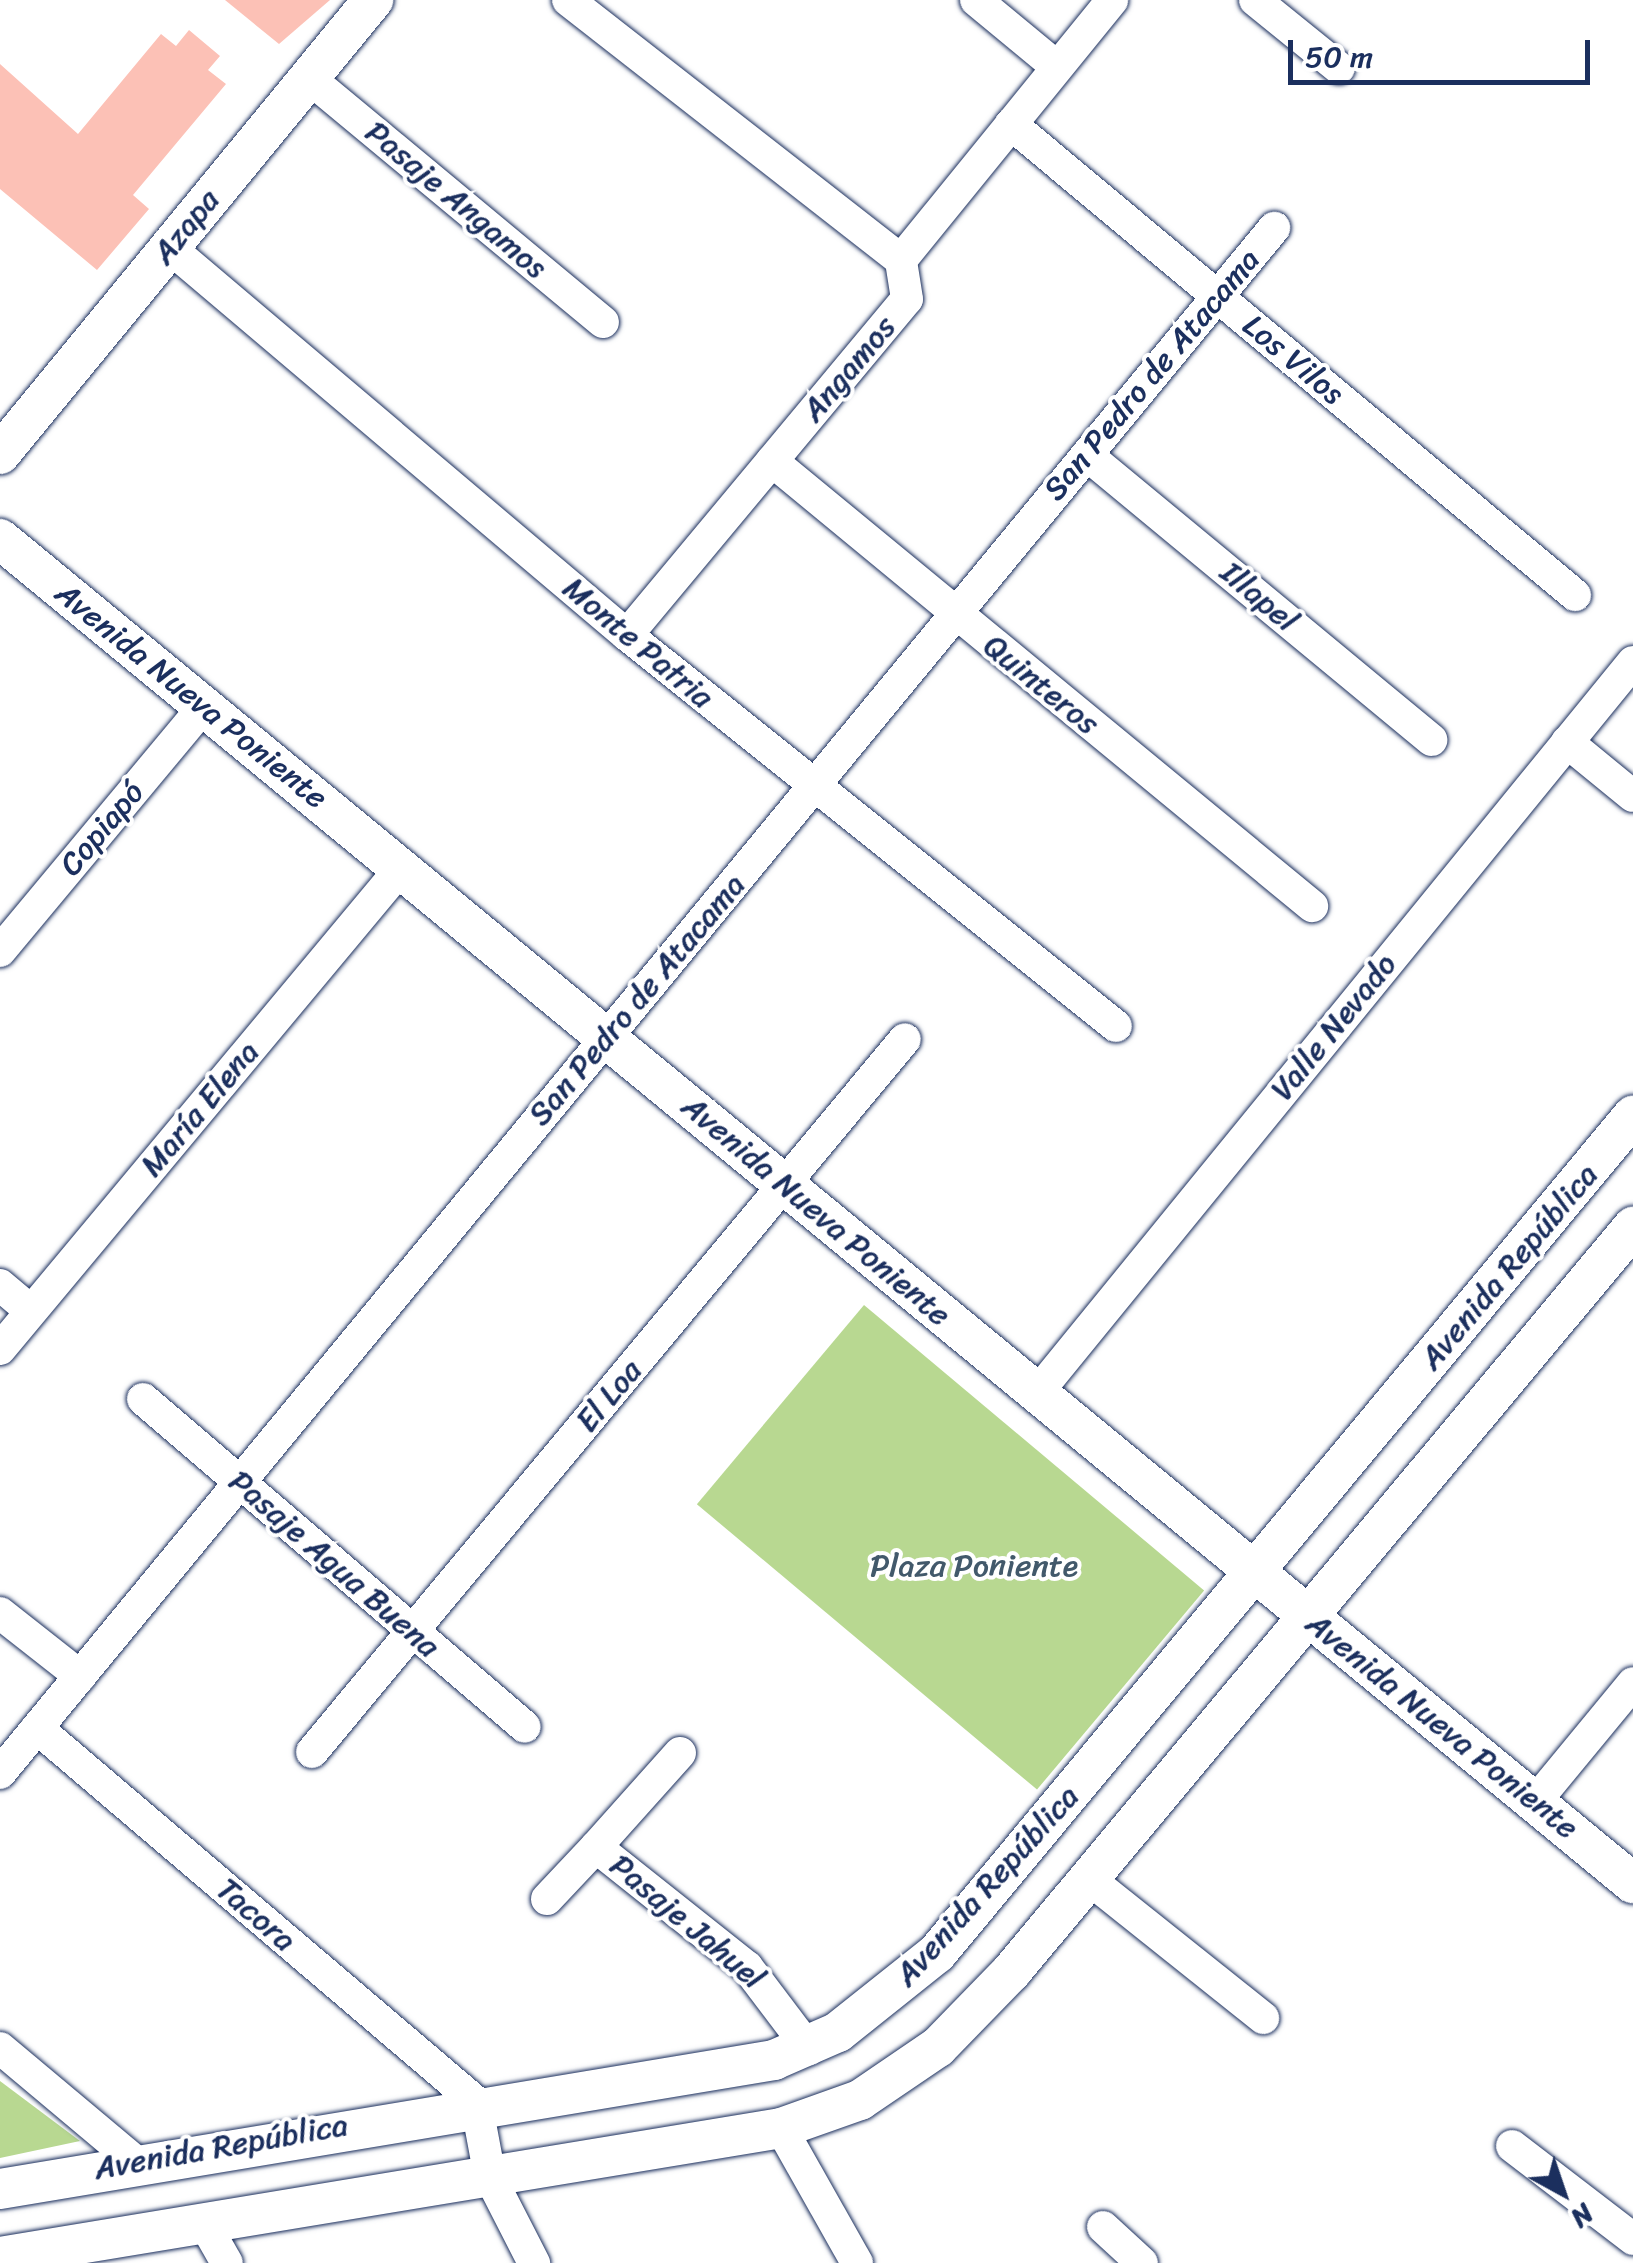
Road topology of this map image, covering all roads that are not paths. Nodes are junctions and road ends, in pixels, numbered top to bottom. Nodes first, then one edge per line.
1 (373, 0) edge
2 (568, 0) edge
3 (976, 0) edge
4 (1112, 0) edge
5 (1255, 0) edge
6 (1057, 67) junction
7 (1339, 68) dead end
8 (309, 78) junction
9 (1011, 124) junction
10 (1274, 228) dead end
11 (170, 248) junction
12 (901, 260) junction
13 (1218, 296) junction
14 (603, 322) dead end
15 (0, 454) edge
16 (1087, 455) junction
17 (772, 461) junction
18 (0, 539) edge
19 (1575, 595) dead end
20 (955, 614) junction
21 (628, 635) junction
22 (1633, 662) edge
23 (204, 706) junction
24 (1432, 740) dead end
25 (1567, 742) junction
26 (813, 787) junction
27 (1633, 796) edge
28 (401, 868) junction
29 (1312, 906) dead end
30 (0, 951) edge
31 (1116, 1026) dead end
32 (606, 1038) junction
33 (905, 1039) dead end
34 (1633, 1116) edge
35 (784, 1184) junction
36 (1633, 1227) edge
37 (0, 1285) edge
38 (32, 1311) junction
39 (0, 1349) edge
40 (1037, 1393) junction
41 (143, 1400) dead end
42 (240, 1482) junction
43 (1255, 1573) junction
44 (0, 1613) edge
45 (1309, 1617) junction
46 (412, 1632) junction
47 (80, 1676) junction
48 (1633, 1683) edge
49 (38, 1728) junction
50 (525, 1728) dead end
51 (312, 1752) dead end
52 (680, 1752) dead end
53 (0, 1773) edge
54 (1535, 1802) junction
55 (596, 1847) junction
56 (1088, 1879) junction
57 (1633, 1884) edge
58 (546, 1898) dead end
59 (1263, 2018) dead end
60 (0, 2048) edge
61 (809, 2049) junction
62 (476, 2102) junction
63 (781, 2128) junction
64 (1512, 2146) dead end
65 (137, 2163) junction
66 (490, 2178) junction
67 (0, 2189) edge
68 (203, 2221) junction
69 (1103, 2227) dead end
70 (1633, 2239) edge
71 (0, 2257) edge
72 (227, 2263) edge
73 (534, 2263) edge
74 (857, 2263) edge
75 (1142, 2263) edge

1 - 8 street, Azapa
2 - 12 street
3 - 6 street
4 - 6 street
5 - 7 street
6 - 9 street
8 - 11 street, Azapa
8 - 14 street, Pasaje Angamos
9 - 12 street
9 - 13 street, Los Vilos
10 - 13 street, San Pedro de Atacama
11 - 15 street, Azapa
11 - 21 street, Monte Patria
12 - 17 street, Angamos
13 - 16 street, San Pedro de Atacama
13 - 19 street, Los Vilos
16 - 20 street, San Pedro de Atacama
16 - 24 street, Illapel
17 - 20 street, Quinteros
17 - 21 street, Angamos
18 - 23 street, Avenida Nueva Poniente
20 - 26 street, San Pedro de Atacama
20 - 29 street, Quinteros
21 - 26 street, Monte Patria
22 - 25 street, Valle Nevado
23 - 28 street, Avenida Nueva Poniente
23 - 30 street, Copiapó
25 - 27 street
25 - 40 street, Valle Nevado
26 - 31 street, Monte Patria
26 - 32 street, San Pedro de Atacama
28 - 32 street, Avenida Nueva Poniente
28 - 38 street, María Elena
32 - 35 street, Avenida Nueva Poniente
32 - 42 street, San Pedro de Atacama
33 - 35 street, El Loa
34 - 43 street, Avenida República
35 - 40 street, Avenida Nueva Poniente
35 - 46 street, El Loa
36 - 45 street
37 - 38 street
38 - 39 street, María Elena
40 - 43 street, Avenida Nueva Poniente
41 - 42 street, Pasaje Agua Buena
42 - 46 street, Pasaje Agua Buena
42 - 47 street, San Pedro de Atacama
43 - 45 street, Avenida Nueva Poniente
43 - 61 street, Avenida República
44 - 47 street
45 - 54 street, Avenida Nueva Poniente
45 - 56 street
46 - 50 street, Pasaje Agua Buena
46 - 51 street, El Loa
47 - 49 street, San Pedro de Atacama
48 - 54 street
49 - 53 street, San Pedro de Atacama
49 - 62 street, Tacora
52 - 55 street, Pasaje Jahuel
54 - 57 street, Avenida Nueva Poniente
55 - 58 street, Pasaje Jahuel
55 - 61 street, Pasaje Jahuel
56 - 59 street
56 - 63 street
60 - 65 street
61 - 62 street, Avenida República
62 - 65 street, Avenida República
62 - 66 street
63 - 66 street
63 - 74 street
64 - 70 street
65 - 67 street, Avenida República
66 - 68 street
66 - 73 street
68 - 71 street
68 - 72 street
69 - 75 street

